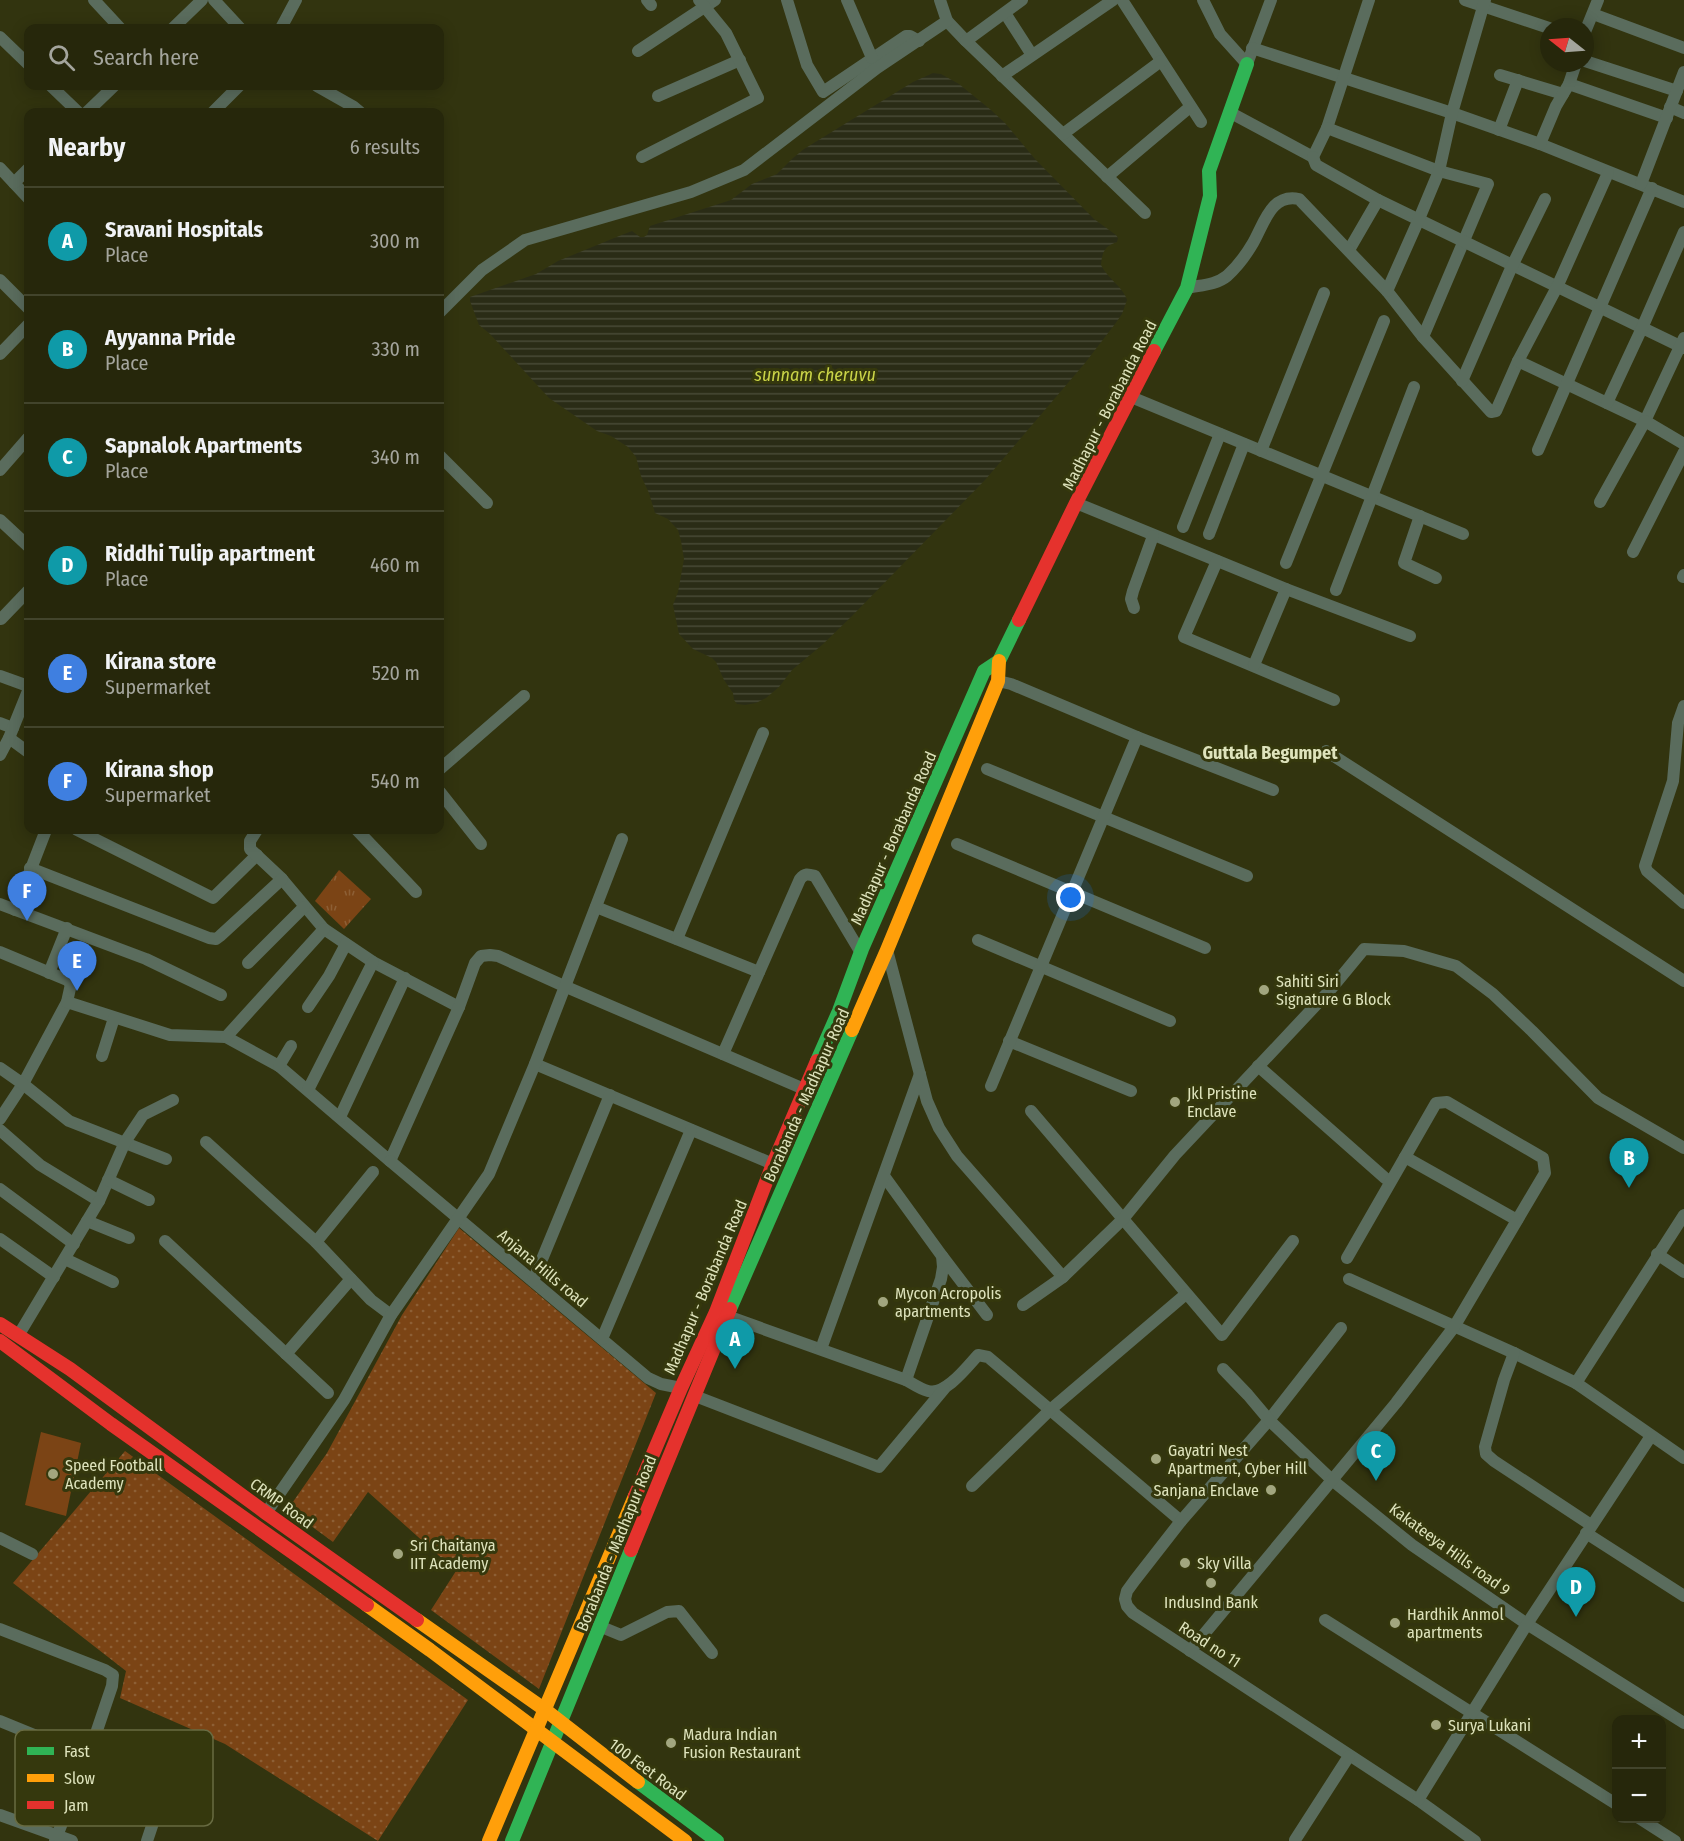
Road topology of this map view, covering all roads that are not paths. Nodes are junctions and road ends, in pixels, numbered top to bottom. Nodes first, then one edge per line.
1 (94, 0) edge
2 (202, 0) edge
3 (214, 0) edge
4 (296, 0) edge
5 (788, 0) edge
6 (847, 0) edge
7 (1022, 0) edge
8 (1113, 0) edge
9 (1122, 0) edge
10 (1203, 0) edge
11 (1271, 0) edge
12 (1369, 0) edge
13 (1465, 0) edge
14 (1598, 0) edge
15 (944, 1) edge
16 (706, 2) edge
17 (1484, 3) edge
18 (1005, 13) junction
19 (1593, 14) junction
20 (1591, 18) edge
21 (947, 21) junction
22 (116, 24) edge
23 (177, 24) edge
24 (236, 24) edge
25 (283, 24) edge
26 (1540, 25) edge
27 (0, 38) edge
28 (919, 41) junction
29 (966, 41) junction
30 (1252, 48) junction
31 (1684, 48) edge
32 (638, 51) dead end
33 (1032, 55) junction
34 (872, 58) junction
35 (24, 60) edge
36 (740, 60) junction
37 (1161, 61) junction
38 (1247, 64) junction
39 (1594, 65) edge
40 (1573, 72) edge
41 (1684, 72) edge
42 (1500, 75) dead end
43 (1002, 76) junction
44 (1344, 77) junction
45 (1518, 80) junction
46 (1566, 89) junction
47 (55, 90) edge
48 (110, 90) edge
49 (235, 90) edge
50 (324, 90) edge
51 (1677, 91) junction
52 (658, 96) dead end
53 (1190, 107) junction
54 (74, 108) edge
55 (91, 108) edge
56 (217, 108) edge
57 (355, 108) edge
58 (1669, 112) junction
59 (1231, 113) junction
60 (1452, 113) junction
61 (1684, 113) edge
62 (1201, 122) dead end
63 (1327, 129) junction
64 (1499, 130) junction
65 (1063, 134) junction
66 (1540, 144) junction
67 (642, 157) dead end
68 (1313, 157) junction
69 (0, 168) edge
70 (1438, 171) junction
71 (1608, 173) junction
72 (24, 174) edge
73 (1107, 177) junction
74 (14, 183) junction
75 (1646, 186) junction
76 (24, 194) edge
77 (1545, 199) dead end
78 (1378, 200) junction
79 (1684, 200) edge
80 (1145, 213) dead end
81 (1419, 219) junction
82 (1684, 232) edge
83 (1465, 242) junction
84 (1349, 250) junction
85 (1512, 266) junction
86 (0, 280) edge
87 (1187, 286) junction
88 (1557, 287) junction
89 (1387, 291) junction
90 (1324, 293) dead end
91 (24, 304) edge
92 (1599, 307) junction
93 (444, 308) edge
94 (1384, 321) dead end
95 (1642, 328) junction
96 (24, 330) edge
97 (1423, 337) junction
98 (1683, 344) edge
99 (0, 354) edge
100 (1518, 361) junction
101 (1461, 381) junction
102 (1565, 384) junction
103 (1414, 387) dead end
104 (1131, 397) junction
105 (1607, 403) junction
106 (1645, 421) junction
107 (1220, 434) junction
108 (24, 443) edge
109 (1244, 444) junction
110 (1684, 444) edge
111 (1538, 450) dead end
112 (1261, 451) junction
113 (1684, 452) edge
114 (444, 460) edge
115 (0, 470) edge
116 (1322, 476) junction
117 (1371, 496) junction
118 (1600, 502) dead end
119 (488, 503) dead end
120 (1076, 503) junction
121 (1420, 516) junction
122 (0, 520) edge
123 (1183, 527) dead end
124 (1209, 534) dead end
125 (1463, 534) dead end
126 (1153, 536) junction
127 (24, 542) edge
128 (1633, 552) dead end
129 (1217, 561) junction
130 (1286, 563) dead end
131 (1436, 578) dead end
132 (1286, 589) junction
133 (1336, 590) dead end
134 (24, 595) edge
135 (1134, 608) dead end
136 (2, 619) edge
137 (1410, 636) dead end
138 (999, 661) junction
139 (1254, 665) junction
140 (0, 676) edge
141 (999, 681) junction
142 (24, 685) edge
143 (524, 696) dead end
144 (1334, 700) dead end
145 (24, 701) edge
146 (1684, 706) edge
147 (0, 723) edge
148 (11, 733) junction
149 (763, 733) dead end
150 (1137, 737) junction
151 (24, 748) edge
152 (1326, 751) dead end
153 (0, 755) edge
154 (444, 766) edge
155 (987, 769) dead end
156 (1273, 790) dead end
157 (444, 797) edge
158 (1104, 818) junction
159 (44, 834) edge
160 (85, 834) edge
161 (254, 834) edge
162 (361, 834) edge
163 (622, 839) dead end
164 (482, 844) dead end
165 (957, 844) dead end
166 (257, 855) junction
167 (30, 868) junction
168 (1247, 876) dead end
169 (282, 879) junction
170 (416, 892) dead end
171 (1072, 892) junction
172 (1684, 903) edge
173 (0, 904) edge
174 (304, 907) junction
175 (596, 907) junction
176 (15, 910) junction
177 (67, 928) junction
178 (324, 929) junction
179 (677, 939) junction
180 (978, 940) dead end
181 (346, 944) junction
182 (1205, 948) dead end
183 (887, 950) junction
184 (0, 951) edge
185 (861, 953) junction
186 (373, 962) junction
187 (248, 963) dead end
188 (1041, 966) junction
189 (759, 972) junction
190 (49, 973) junction
191 (405, 978) junction
192 (1684, 981) edge
193 (564, 986) junction
194 (221, 995) dead end
195 (67, 1002) junction
196 (459, 1007) junction
197 (308, 1008) dead end
198 (114, 1018) junction
199 (1170, 1021) dead end
200 (226, 1037) junction
201 (1009, 1041) junction
202 (291, 1046) dead end
203 (723, 1054) junction
204 (102, 1056) dead end
205 (535, 1064) junction
206 (279, 1066) junction
207 (1258, 1066) junction
208 (0, 1068) edge
209 (921, 1073) junction
210 (23, 1084) junction
211 (991, 1086) dead end
212 (804, 1089) junction
213 (308, 1090) junction
214 (1131, 1091) dead end
215 (610, 1095) junction
216 (173, 1100) dead end
217 (1030, 1111) dead end
218 (340, 1117) junction
219 (0, 1119) edge
220 (0, 1130) edge
221 (691, 1130) junction
222 (125, 1142) junction
223 (207, 1142) dead end
224 (1684, 1148) edge
225 (1405, 1157) junction
226 (166, 1159) dead end
227 (390, 1161) junction
228 (773, 1164) junction
229 (373, 1172) dead end
230 (884, 1176) junction
231 (1385, 1178) dead end
232 (108, 1180) junction
233 (0, 1189) edge
234 (99, 1200) junction
235 (149, 1200) dead end
236 (1684, 1215) edge
237 (458, 1217) junction
238 (1123, 1218) junction
239 (1517, 1220) junction
240 (87, 1221) junction
241 (129, 1238) dead end
242 (0, 1239) edge
243 (165, 1241) dead end
244 (1293, 1241) dead end
245 (316, 1242) junction
246 (74, 1244) junction
247 (1657, 1254) junction
248 (942, 1256) junction
249 (1347, 1258) dead end
250 (65, 1259) junction
251 (1684, 1272) edge
252 (54, 1277) junction
253 (1063, 1277) junction
254 (351, 1279) junction
255 (1348, 1279) dead end
256 (533, 1281) junction
257 (113, 1282) dead end
258 (1186, 1294) junction
259 (1023, 1305) dead end
260 (392, 1315) junction
261 (987, 1315) dead end
262 (727, 1316) junction
263 (0, 1324) edge
264 (1454, 1327) junction
265 (1341, 1328) dead end
266 (18, 1336) junction
267 (602, 1339) junction
268 (0, 1341) edge
269 (821, 1349) junction
270 (1514, 1353) junction
271 (286, 1354) junction
272 (1223, 1370) dead end
273 (906, 1380) junction
274 (1576, 1383) junction
275 (681, 1388) junction
276 (944, 1389) junction
277 (328, 1393) dead end
278 (695, 1396) junction
279 (1050, 1410) junction
280 (1269, 1420) junction
281 (1651, 1436) junction
282 (1684, 1458) edge
283 (1332, 1480) junction
284 (972, 1486) dead end
285 (266, 1513) junction
286 (1181, 1521) junction
287 (1589, 1529) junction
288 (0, 1538) edge
289 (32, 1554) dead end
290 (1684, 1596) edge
291 (1325, 1620) dead end
292 (1527, 1624) junction
293 (599, 1626) junction
294 (0, 1629) edge
295 (1190, 1651) junction
296 (712, 1653) dead end
297 (544, 1709) junction
298 (1473, 1713) junction
299 (0, 1721) edge
300 (560, 1722) junction
301 (1684, 1723) edge
302 (536, 1728) junction
303 (22, 1730) edge
304 (97, 1730) edge
305 (551, 1741) junction
306 (1349, 1756) junction
307 (1418, 1800) junction
308 (1612, 1801) edge
309 (0, 1815) edge
310 (15, 1821) edge
311 (1647, 1823) edge
312 (27, 1826) edge
313 (152, 1826) edge
314 (56, 1838) edge
315 (1295, 1840) edge
316 (72, 1841) edge
317 (147, 1841) edge
318 (489, 1841) edge
319 (512, 1841) edge
320 (685, 1841) edge
321 (717, 1841) edge
322 (1474, 1841) edge
323 (1675, 1841) edge

1 - 22 street
2 - 23 street
3 - 24 street
4 - 25 street
5 - 34 street
6 - 34 street
7 - 18 street
8 - 33 street
9 - 37 street
10 - 38 street
11 - 30 street
12 - 44 street
13 - 17 street
14 - 19 street
15 - 21 street
16 - 32 street
16 - 36 street
17 - 26 street
17 - 60 street
18 - 29 street
18 - 33 street
19 - 20 street
19 - 31 street
21 - 28 street
21 - 29 street
27 - 35 street
28 - 34 street
28 - 93 street
29 - 43 street
30 - 38 street
30 - 44 street
33 - 43 street
36 - 52 street
36 - 67 street
37 - 53 street
37 - 65 street
38 - 59 street, Madhapur - Borabanda Road
39 - 51 street
40 - 46 street
41 - 51 street
42 - 45 street
43 - 65 street
44 - 60 street
44 - 63 street
45 - 46 street
45 - 64 street
46 - 58 street
46 - 66 street
47 - 54 street
48 - 55 street
49 - 56 street
50 - 57 street
51 - 58 street
53 - 62 street
53 - 73 street
58 - 61 street
58 - 75 street
59 - 68 street
59 - 87 street, Madhapur - Borabanda Road
60 - 64 street
60 - 70 street
63 - 68 street
63 - 70 street
64 - 66 street
65 - 73 street
66 - 71 street
68 - 78 street
69 - 74 street
70 - 81 street
70 - 83 street
71 - 75 street
71 - 88 street
72 - 74 street
73 - 80 street
74 - 76 street
75 - 79 street
75 - 92 street
77 - 85 street
78 - 81 street
78 - 84 street
81 - 83 street
81 - 89 street
82 - 95 street
83 - 85 street
83 - 97 street
84 - 87 street
84 - 89 street
85 - 88 street
85 - 101 street
86 - 91 street
87 - 104 street, Madhapur - Borabanda Road
88 - 92 street
88 - 100 street
89 - 97 street
90 - 112 street
92 - 95 street
92 - 102 street
94 - 116 street
95 - 98 street
95 - 105 street
96 - 99 street
97 - 101 street
98 - 106 street
100 - 101 street
100 - 102 street
102 - 105 street
102 - 111 street
103 - 117 street
104 - 107 street
104 - 120 street, Madhapur - Borabanda Road
105 - 106 street
106 - 110 street
106 - 118 street
107 - 109 street
107 - 123 street
108 - 115 street
109 - 112 street
109 - 124 street
112 - 116 street
113 - 128 street
114 - 119 street
116 - 117 street
116 - 130 street
117 - 121 street
117 - 133 street
120 - 126 street
120 - 138 street, Madhapur - Borabanda Road
121 - 125 street
121 - 131 street
122 - 127 street
126 - 129 street
126 - 135 street
129 - 132 street
129 - 139 street
132 - 137 street
132 - 139 street
134 - 136 street
138 - 141 street
138 - 185 street, Madhapur - Borabanda Road
139 - 144 street
140 - 142 street
141 - 150 street
141 - 183 street, Borabanda - Madhapur Road
143 - 154 street
145 - 148 street
146 - 172 street
147 - 148 street
148 - 151 street
148 - 153 street
149 - 179 street
150 - 156 street
150 - 158 street
152 - 192 street
155 - 158 street
157 - 164 street
158 - 168 street
158 - 171 street
159 - 167 street
160 - 166 street
161 - 166 street
162 - 170 street
163 - 175 street
165 - 171 street
166 - 169 street
167 - 169 street
167 - 176 street
169 - 174 street
171 - 182 street
171 - 188 street
173 - 176 street
174 - 178 street
174 - 187 street
175 - 179 street
175 - 193 street
176 - 177 street
177 - 190 street
177 - 194 street
178 - 181 street
178 - 200 street
179 - 189 street
180 - 188 street
181 - 186 street
181 - 197 street
183 - 209 street
183 - 262 street, Borabanda - Madhapur Road
184 - 190 street
185 - 189 street
185 - 212 street, Madhapur - Borabanda Road
186 - 191 street
186 - 213 street
188 - 199 street
188 - 201 street
189 - 203 street
190 - 195 street
191 - 196 street
191 - 218 street
193 - 196 street
193 - 203 street
193 - 205 street
195 - 198 street
195 - 210 street
196 - 227 street
198 - 200 street
198 - 204 street
200 - 206 street, Anjana Hills road
201 - 211 street
201 - 214 street
202 - 206 street
203 - 212 street
205 - 215 street
205 - 237 street
206 - 213 street, Anjana Hills road
207 - 224 street
207 - 231 street
207 - 238 street
208 - 210 street
209 - 230 street
209 - 253 street
210 - 219 street
210 - 222 street
212 - 228 street, Madhapur - Borabanda Road
213 - 218 street, Anjana Hills road
215 - 221 street
215 - 256 street
216 - 222 street
217 - 238 street
218 - 227 street, Anjana Hills road
220 - 234 street
221 - 228 street
221 - 267 street
222 - 226 street
222 - 232 street
223 - 245 street
225 - 239 street
225 - 239 street
225 - 249 street
227 - 237 street, Anjana Hills road
228 - 275 street, Madhapur - Borabanda Road
229 - 245 street
230 - 248 street
230 - 269 street
232 - 234 street
232 - 235 street
233 - 246 street
234 - 240 street
236 - 247 street
237 - 256 street, Anjana Hills road
237 - 260 street
238 - 253 street
238 - 258 street
239 - 264 street
240 - 241 street
240 - 246 street
242 - 252 street
243 - 271 street
244 - 258 street
245 - 254 street
246 - 250 street
247 - 251 street
247 - 274 street
248 - 261 street
248 - 273 street
250 - 252 street
250 - 257 street
252 - 266 street
253 - 259 street
254 - 260 street
254 - 271 street
255 - 264 street
256 - 267 street, Anjana Hills road
258 - 279 street
260 - 285 street
262 - 269 street
262 - 278 street, Borabanda - Madhapur Road
263 - 266 street, CRMP Road
264 - 270 street
264 - 283 street
265 - 280 street, Road no 11
266 - 285 street, CRMP Road
267 - 275 street, Anjana Hills road
268 - 302 street, CRMP Road
269 - 273 street
270 - 274 street
270 - 287 street
271 - 277 street
272 - 280 street, Kakateeya Hills road 9
273 - 276 street
274 - 281 street
275 - 297 street, Madhapur - Borabanda Road
276 - 278 street
276 - 279 street
278 - 293 street, Borabanda - Madhapur Road
279 - 284 street
279 - 286 street
280 - 283 street, Kakateeya Hills road 9
280 - 286 street, Road no 11
281 - 282 street
281 - 287 street
283 - 292 street, Kakateeya Hills road 9
283 - 295 street
285 - 297 street, CRMP Road
286 - 295 street, Road no 11
287 - 290 street
287 - 292 street
288 - 289 street
291 - 298 street
292 - 298 street
292 - 301 street, Kakateeya Hills road 9
293 - 296 street
293 - 300 street, Borabanda - Madhapur Road
294 - 304 street
295 - 306 street, Road no 11
297 - 300 street, 100 Feet Road
297 - 302 street
298 - 307 street
298 - 308 street
299 - 303 street
300 - 305 street
300 - 321 street, 100 Feet Road
302 - 305 street, CRMP Road
302 - 318 street
305 - 319 street
305 - 320 street
306 - 307 street, Road no 11
306 - 315 street
307 - 322 street, Road no 11
309 - 310 street
311 - 323 street
312 - 314 street
313 - 317 street
314 - 316 street

